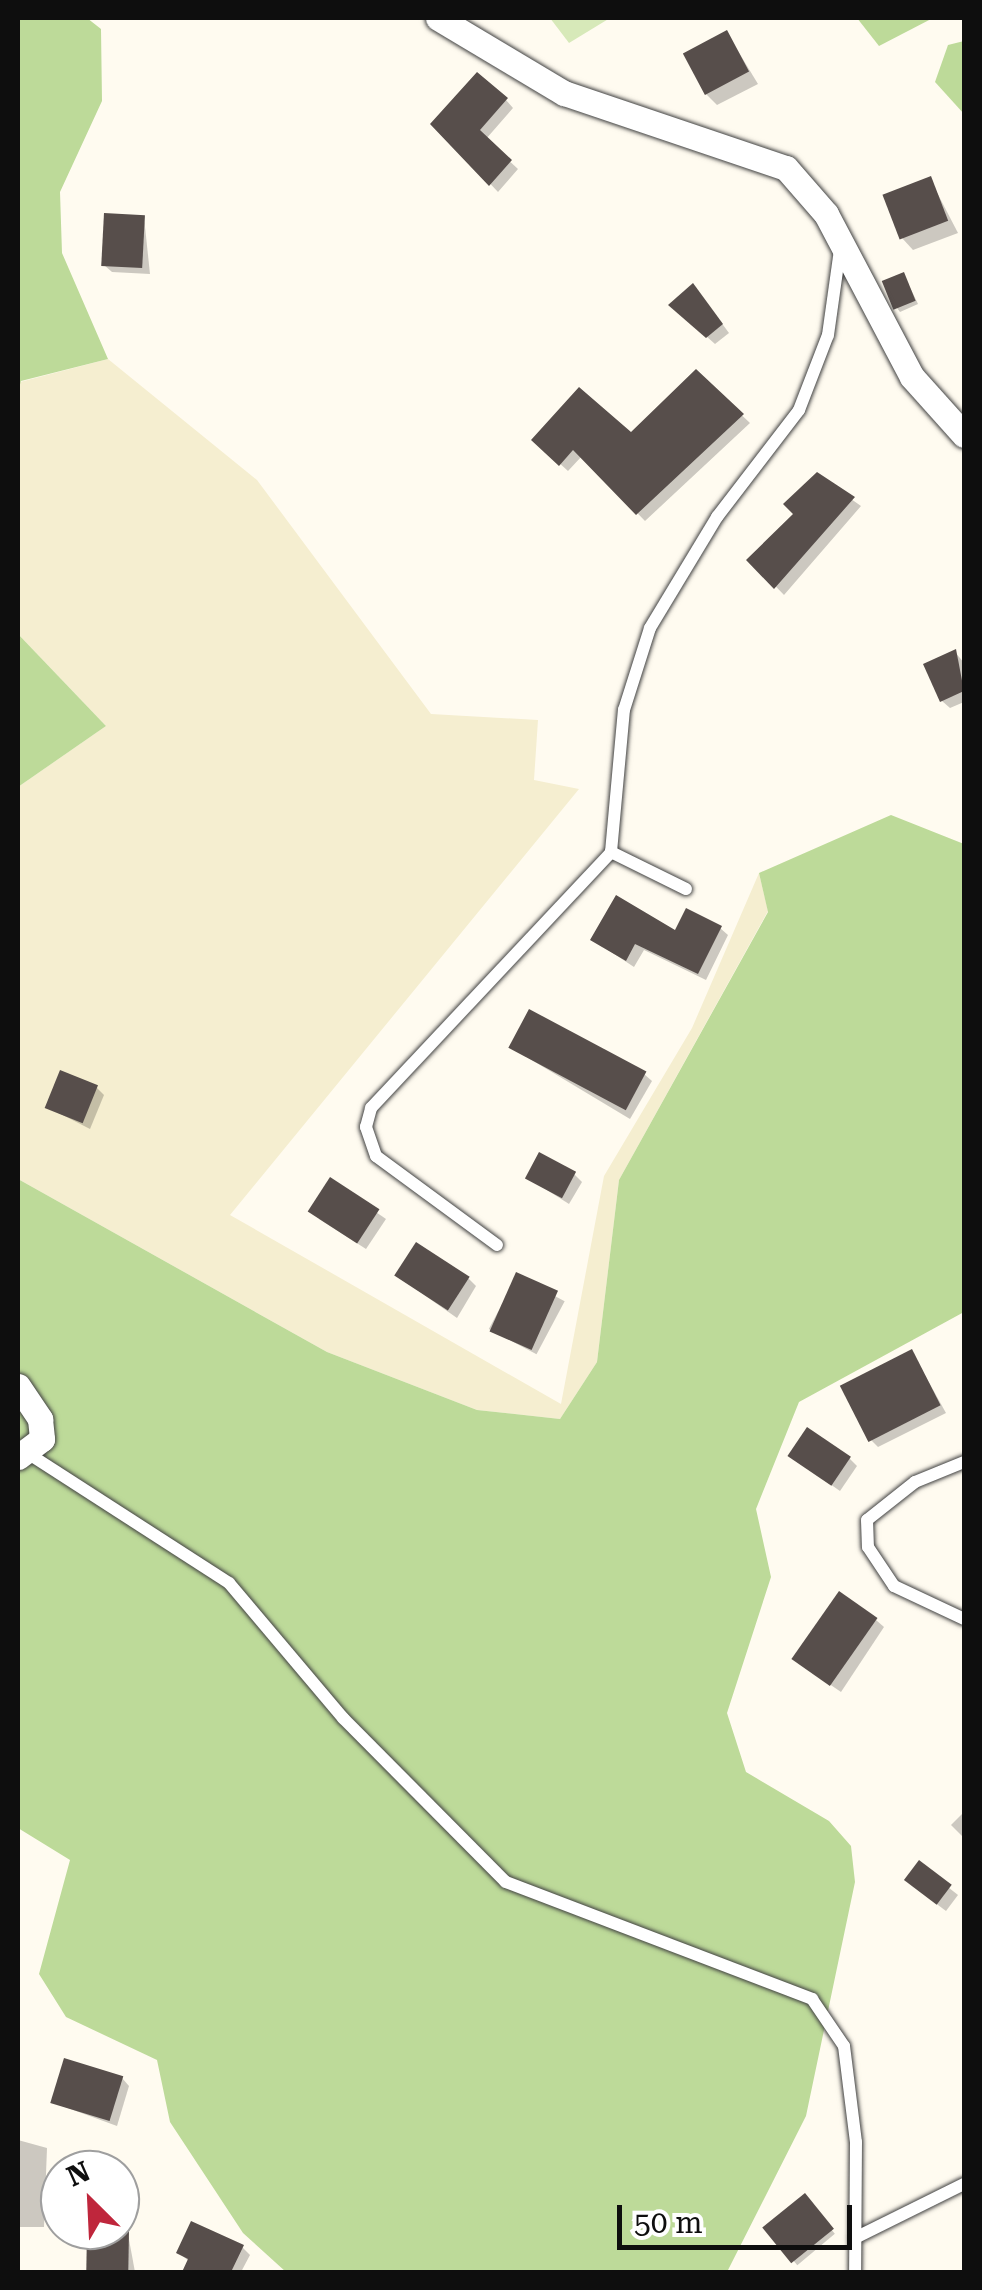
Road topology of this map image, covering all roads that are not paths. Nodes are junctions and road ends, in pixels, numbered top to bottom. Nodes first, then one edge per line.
1 (438, 18) edge
2 (841, 242) junction
3 (964, 435) edge
4 (611, 852) junction
5 (686, 889) dead end
6 (497, 1246) dead end
7 (18, 1386) edge
8 (24, 1456) edge
9 (964, 1462) edge
10 (964, 1619) edge
11 (964, 2184) edge
12 (855, 2238) junction
13 (854, 2272) edge

1 - 2 street
2 - 3 street
2 - 4 lane
4 - 5 lane
4 - 6 lane
7 - 8 street
8 - 12 lane
9 - 10 lane
11 - 12 lane
12 - 13 lane

